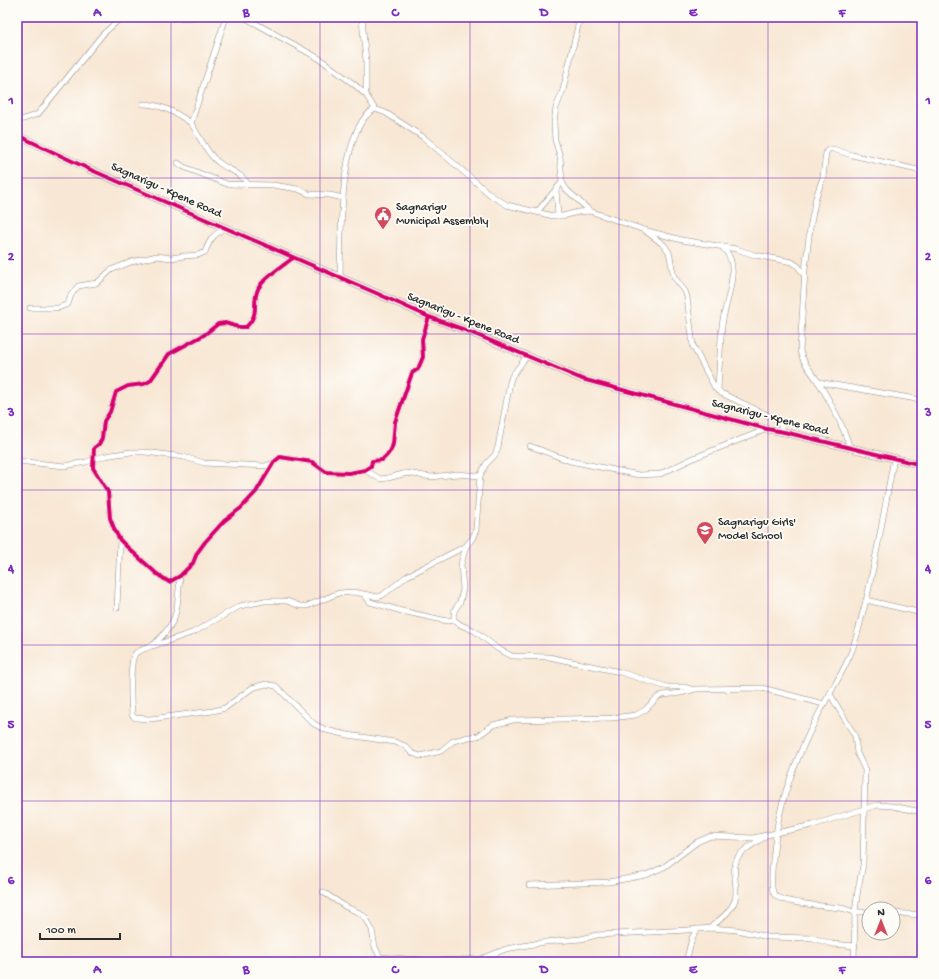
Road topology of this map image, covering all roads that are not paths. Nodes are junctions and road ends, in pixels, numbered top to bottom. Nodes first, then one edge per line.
1 (122, 17) edge
2 (170, 17) edge
3 (194, 17) edge
4 (226, 17) edge
5 (244, 17) edge
6 (362, 17) edge
7 (580, 17) edge
8 (366, 95) junction
9 (142, 104) dead end
10 (375, 109) junction
11 (21, 120) dead end
12 (191, 123) junction
13 (17, 135) edge
14 (178, 163) dead end
15 (922, 171) edge
16 (562, 182) junction
17 (248, 184) junction
18 (556, 190) junction
19 (343, 198) junction
20 (590, 211) junction
21 (537, 212) junction
22 (558, 216) junction
23 (225, 228) junction
24 (644, 230) junction
25 (722, 247) junction
26 (293, 258) junction
27 (804, 275) junction
28 (340, 278) junction
29 (30, 308) dead end
30 (429, 317) junction
31 (527, 356) junction
32 (818, 382) junction
33 (718, 391) junction
34 (922, 400) edge
35 (767, 430) junction
36 (784, 432) junction
37 (530, 446) dead end
38 (850, 449) junction
39 (894, 458) junction
40 (92, 460) junction
41 (17, 461) edge
42 (274, 462) junction
43 (922, 465) edge
44 (365, 470) junction
45 (480, 476) junction
46 (120, 540) junction
47 (466, 546) junction
48 (180, 576) junction
49 (365, 595) junction
50 (866, 600) junction
51 (117, 608) dead end
52 (922, 613) edge
53 (454, 620) junction
54 (151, 647) junction
55 (692, 690) junction
56 (830, 694) junction
57 (824, 704) junction
58 (865, 809) junction
59 (922, 812) edge
60 (776, 833) junction
61 (766, 836) junction
62 (529, 885) dead end
63 (323, 892) dead end
64 (855, 912) junction
65 (861, 912) edge
66 (901, 914) edge
67 (922, 915) edge
68 (710, 928) junction
69 (697, 930) junction
70 (855, 946) junction
71 (380, 957) junction
72 (374, 962) edge
73 (686, 962) edge
74 (854, 962) edge

1 - 11 street
2 - 3 street
4 - 12 street
5 - 8 street
6 - 8 street
7 - 16 street
8 - 10 street
9 - 12 street
10 - 19 street
10 - 21 street
12 - 17 street
13 - 23 street, Sagnarigu - Kpene Road
14 - 17 street
15 - 27 street
16 - 18 street
16 - 20 street
17 - 19 street
18 - 21 street
18 - 22 street
19 - 28 street
20 - 22 street
20 - 24 street
21 - 22 street
23 - 26 street, Sagnarigu - Kpene Road
23 - 29 street
24 - 25 street
24 - 33 street
25 - 27 street
25 - 33 street
26 - 28 street, Sagnarigu - Kpene Road
26 - 40 street
27 - 32 street
28 - 30 street, Sagnarigu - Kpene Road
30 - 31 street, Sagnarigu - Kpene Road
30 - 44 street
31 - 35 street, Sagnarigu - Kpene Road
31 - 45 street
32 - 34 street
32 - 38 street
33 - 36 street
35 - 36 street, Sagnarigu - Kpene Road
35 - 37 street
36 - 38 street, Sagnarigu - Kpene Road
38 - 39 street, Sagnarigu - Kpene Road
39 - 43 street, Sagnarigu - Kpene Road
39 - 50 street
40 - 41 street
40 - 42 street
40 - 46 street
42 - 44 street
42 - 48 street
44 - 45 street
45 - 47 street
46 - 48 street
46 - 51 street
47 - 49 street
47 - 53 street
48 - 54 street
49 - 53 street
49 - 54 street
50 - 52 street
50 - 56 street
53 - 55 street
54 - 55 street
55 - 57 street
56 - 57 street
56 - 58 street
57 - 60 street
58 - 59 street
58 - 60 street
58 - 64 street
60 - 61 street
60 - 64 street
61 - 62 street
61 - 68 street
63 - 71 street
64 - 65 street
64 - 70 street
66 - 67 street
68 - 69 street
68 - 70 street
69 - 71 street
69 - 73 street
70 - 74 street
71 - 72 street

